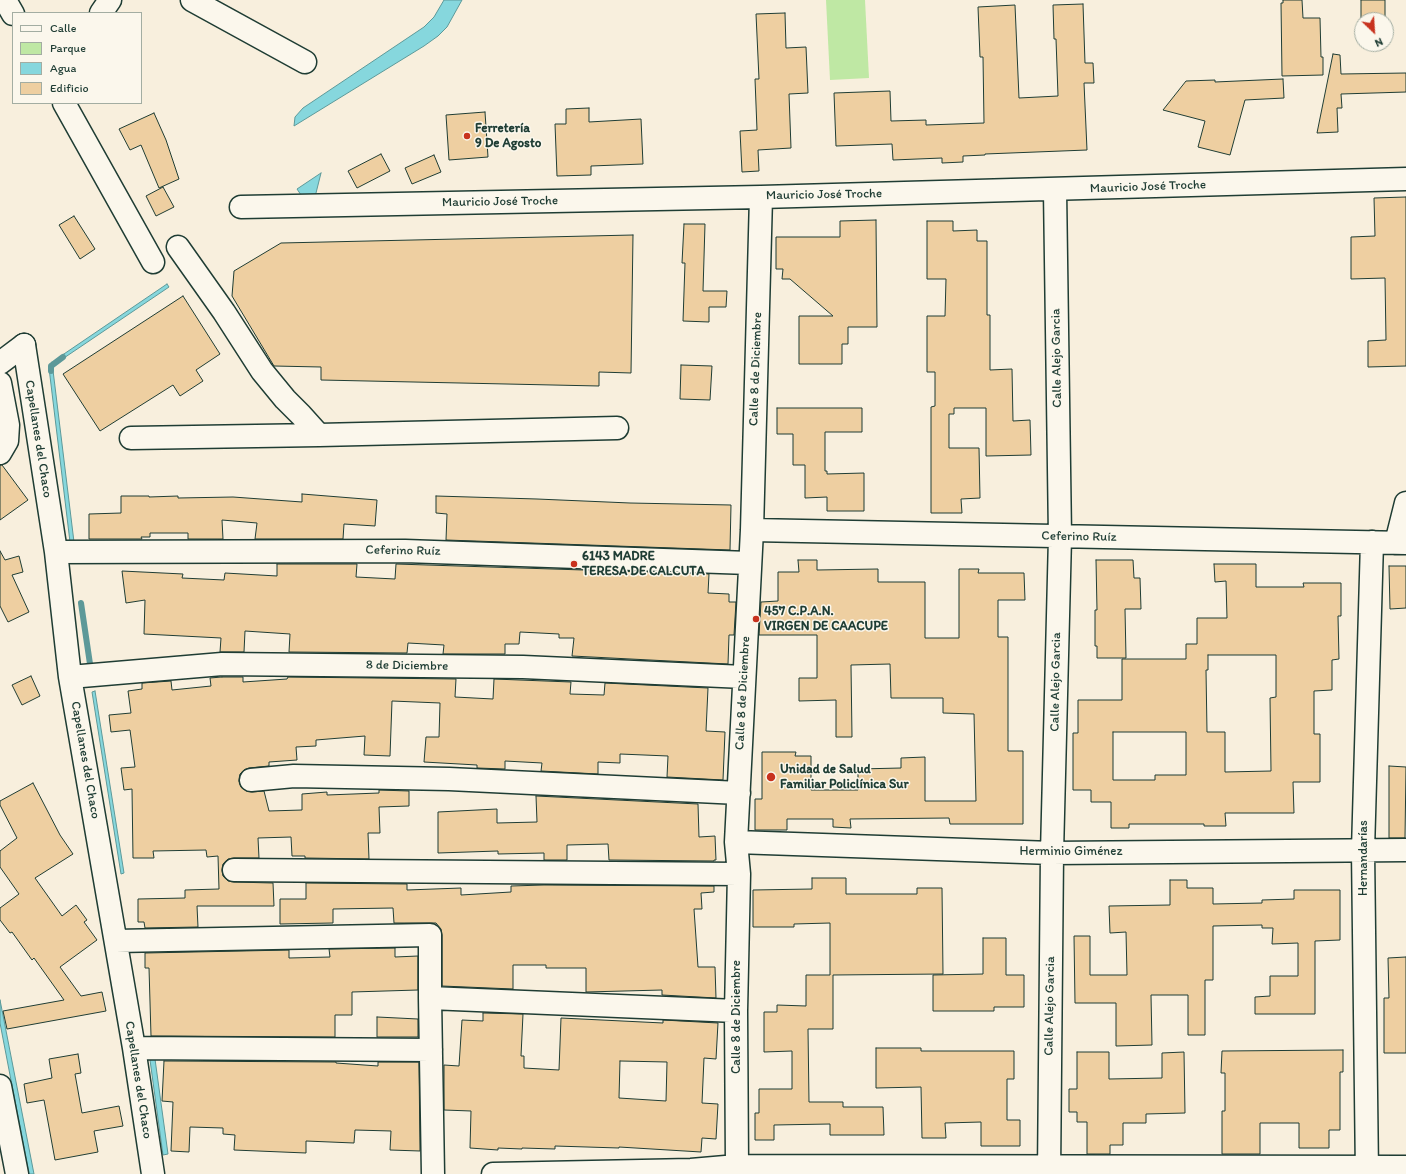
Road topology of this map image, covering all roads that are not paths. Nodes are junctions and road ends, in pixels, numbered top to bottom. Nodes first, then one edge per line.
1 (5, 0) edge
2 (110, 0) edge
3 (192, 0) edge
4 (12, 12) edge
5 (102, 12) edge
6 (305, 62) dead end
7 (65, 104) edge
8 (1406, 179) edge
9 (1055, 190) junction
10 (761, 197) junction
11 (241, 207) dead end
12 (178, 247) dead end
13 (153, 262) dead end
14 (0, 363) edge
15 (1, 395) edge
16 (617, 428) dead end
17 (319, 435) junction
18 (131, 438) dead end
19 (0, 453) edge
20 (1406, 503) edge
21 (752, 530) junction
22 (1060, 537) junction
23 (1372, 542) junction
24 (1401, 543) edge
25 (56, 552) junction
26 (749, 563) junction
27 (70, 677) junction
28 (744, 677) junction
29 (251, 780) dead end
30 (739, 793) junction
31 (736, 842) junction
32 (1363, 850) junction
33 (1406, 850) edge
34 (1052, 853) junction
35 (234, 870) dead end
36 (739, 874) junction
37 (116, 941) junction
38 (430, 998) junction
39 (736, 1011) junction
40 (134, 1048) junction
41 (431, 1050) junction
42 (0, 1086) edge
43 (737, 1166) junction
44 (1406, 1167) edge
45 (1049, 1170) edge
46 (1367, 1171) edge
47 (691, 1172) edge
48 (17, 1174) edge
49 (153, 1174) edge
50 (433, 1174) edge
51 (493, 1174) edge

1 - 4 street
2 - 5 street
3 - 6 street
7 - 13 street
8 - 9 street, Mauricio José Troche
9 - 10 street, Mauricio José Troche
9 - 22 street, Calle Alejo Garcia
10 - 11 street, Mauricio José Troche
10 - 21 street, Calle 8 de Diciembre
12 - 17 street
14 - 25 street, Capellanes del Chaco
15 - 19 street
16 - 17 street
17 - 18 street
20 - 24 street
21 - 22 street, Ceferino Ruíz
21 - 26 street, Calle 8 de Diciembre
22 - 23 street, Ceferino Ruíz
22 - 34 street, Calle Alejo Garcia
23 - 24 street, Ceferino Ruíz
23 - 32 street, Hernandarías
25 - 26 street, Ceferino Ruíz
25 - 27 street, Capellanes del Chaco
26 - 28 street, Calle 8 de Diciembre
27 - 28 street, 8 de Diciembre
27 - 37 street, Capellanes del Chaco
28 - 30 street, Calle 8 de Diciembre
29 - 30 street
30 - 31 street, Calle 8 de Diciembre
31 - 34 street, Herminio Giménez
31 - 36 street, Calle 8 de Diciembre
32 - 33 street, Herminio Giménez
32 - 34 street, Herminio Giménez
32 - 46 street, Hernandarías
34 - 45 street, Calle Alejo Garcia
35 - 36 street
36 - 39 street, Calle 8 de Diciembre
37 - 38 street
37 - 40 street, Capellanes del Chaco
38 - 39 street
38 - 41 street
39 - 43 street, Calle 8 de Diciembre
40 - 41 street
40 - 49 street, Capellanes del Chaco
41 - 50 street
42 - 48 street
43 - 45 street
43 - 47 street
44 - 46 street
45 - 46 street
47 - 51 street

